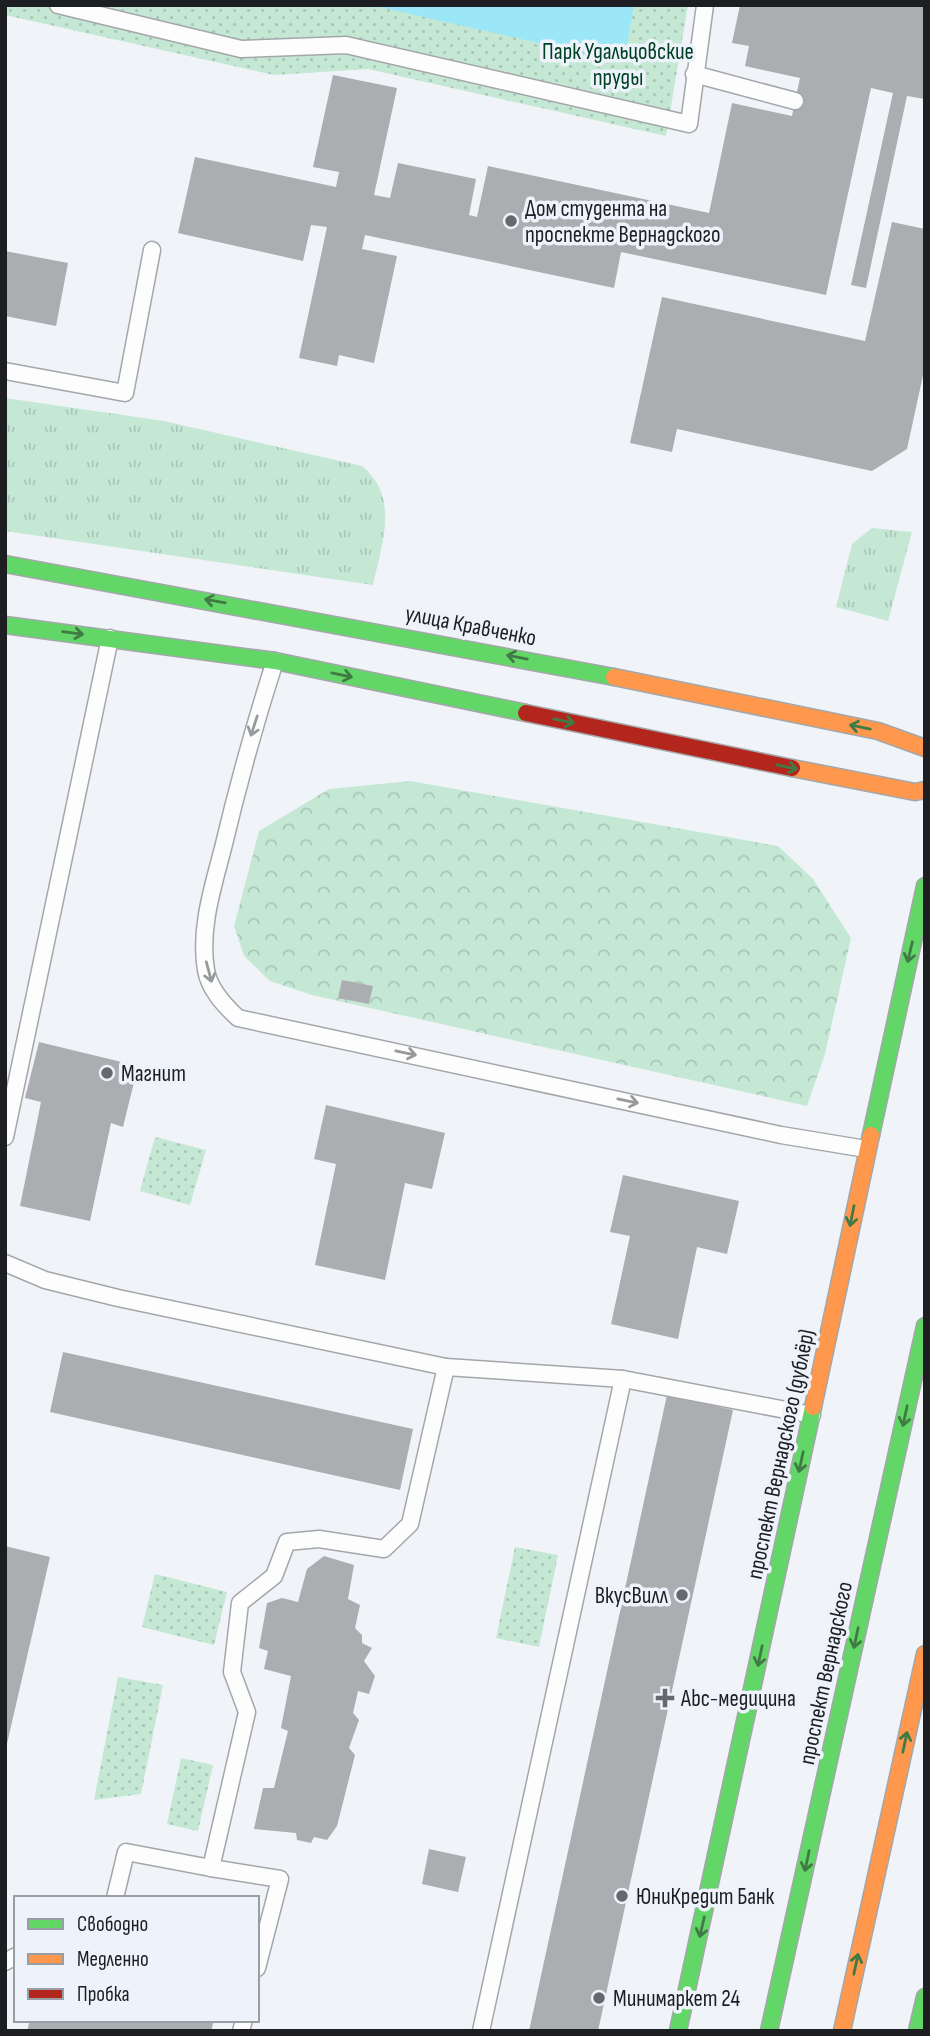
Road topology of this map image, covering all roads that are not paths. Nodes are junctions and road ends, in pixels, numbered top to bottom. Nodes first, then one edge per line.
1 (58, 5) edge
2 (705, 5) edge
3 (694, 74) junction
4 (795, 101) dead end
5 (152, 250) dead end
6 (5, 371) edge
7 (5, 564) edge
8 (5, 625) edge
9 (380, 631) junction
10 (110, 638) junction
11 (275, 661) junction
12 (371, 668) junction
13 (925, 748) edge
14 (925, 790) edge
15 (925, 886) edge
16 (5, 1137) edge
17 (866, 1149) junction
18 (5, 1263) edge
19 (925, 1326) edge
20 (446, 1367) junction
21 (623, 1379) junction
22 (811, 1415) junction
23 (925, 1654) edge
24 (211, 1868) junction
25 (115, 1896) edge
26 (259, 1960) edge
27 (925, 1997) edge
28 (481, 2031) edge
29 (678, 2031) edge
30 (769, 2031) edge
31 (842, 2031) edge
32 (917, 2031) edge

1 - 3 lane
2 - 3 lane
3 - 4 lane
5 - 6 lane
9 -> 7 street, улица Кравченко
8 -> 10 street
9 - 12 street
13 -> 9 street, улица Кравченко
10 - 11 street
10 - 16 lane
11 -> 12 street
11 -> 17 lane
12 -> 14 street
15 -> 17 street, проспект Вернадского (дублёр)
17 -> 22 street, проспект Вернадского (дублёр)
18 - 20 lane
19 -> 30 street, проспект Вернадского
20 - 21 lane
20 - 24 lane
21 - 22 lane
21 - 28 lane
22 -> 29 street, проспект Вернадского (дублёр)
31 -> 23 street
24 - 25 lane
24 - 26 lane
27 - 32 street

